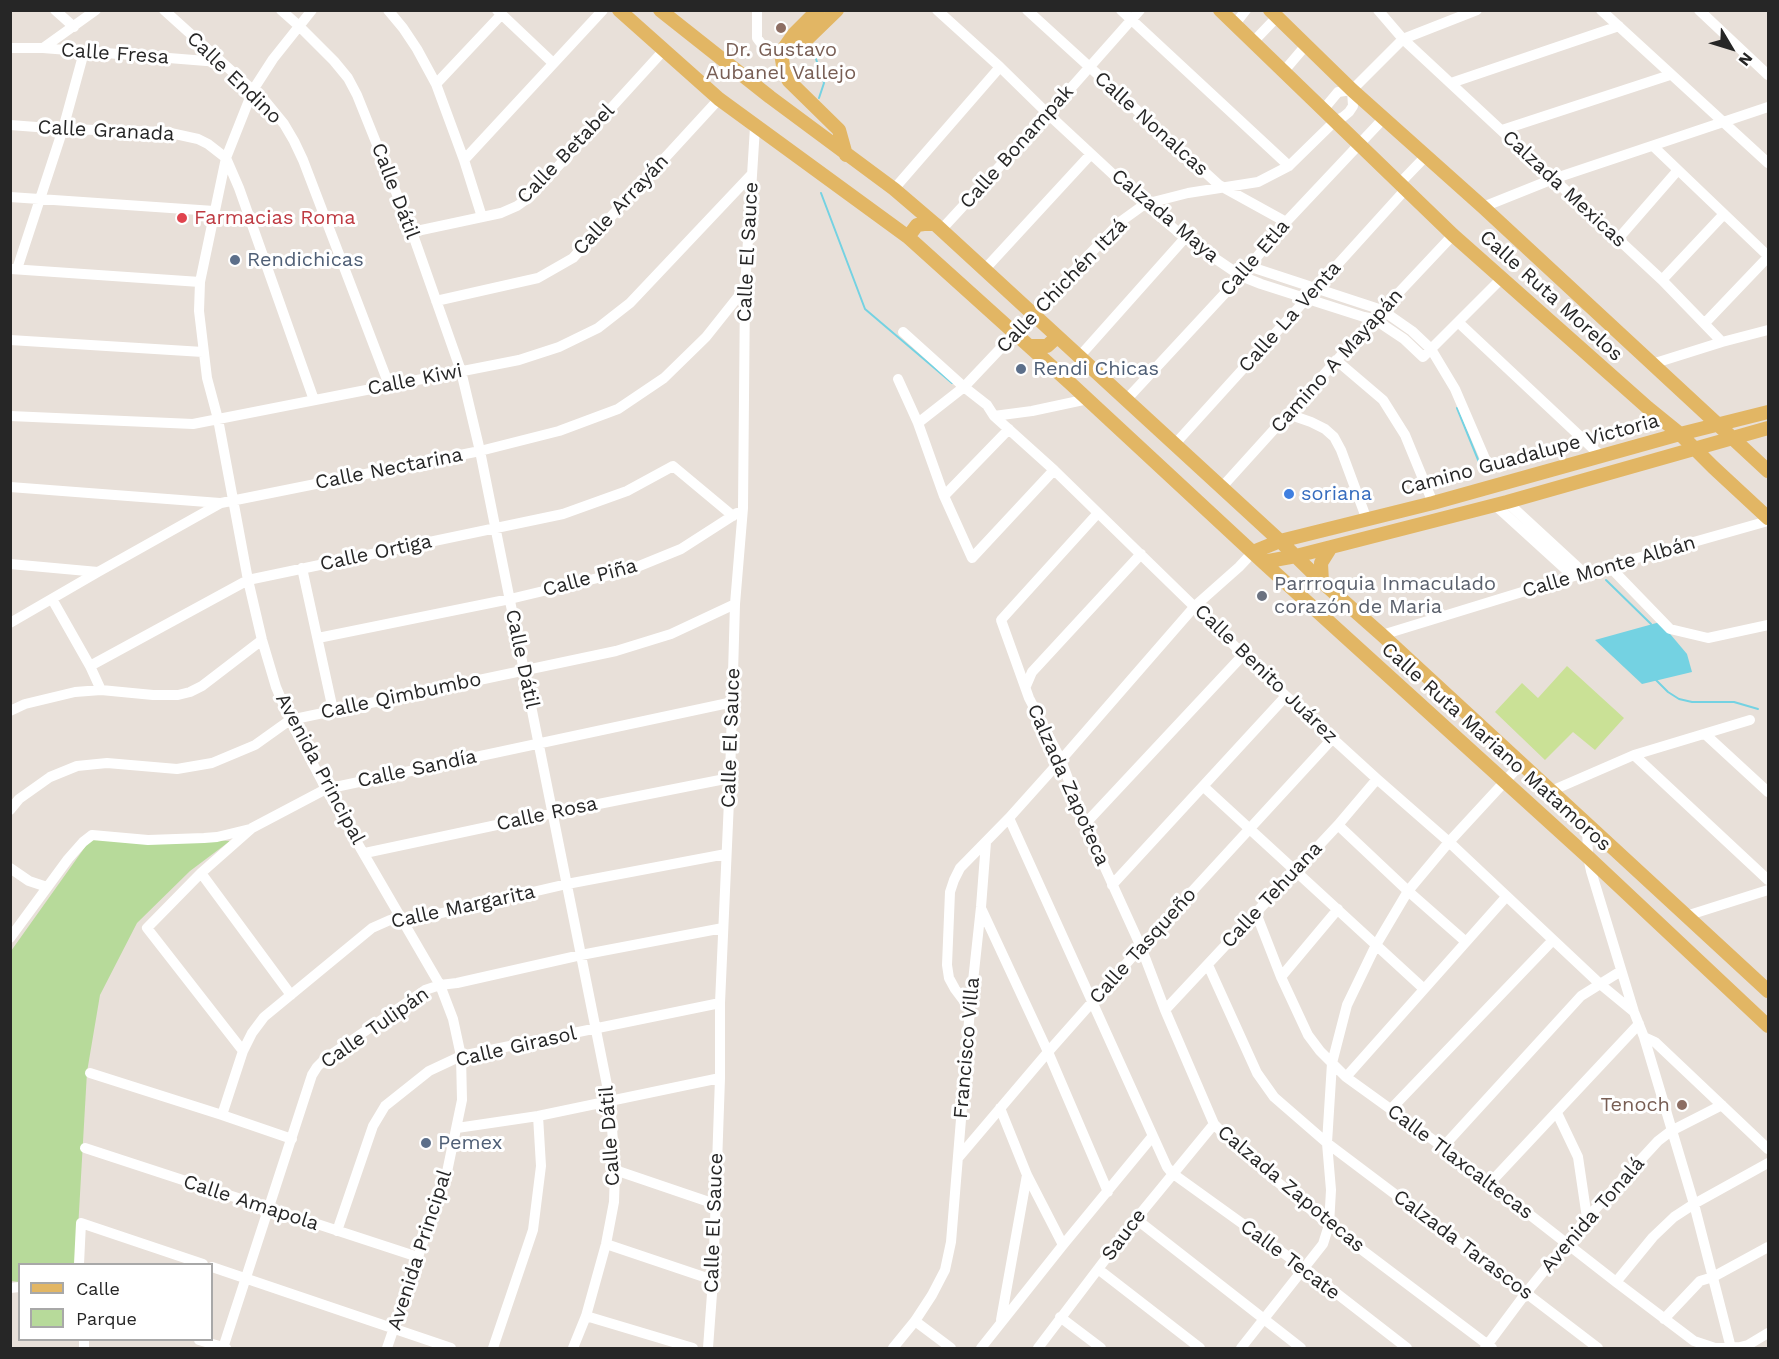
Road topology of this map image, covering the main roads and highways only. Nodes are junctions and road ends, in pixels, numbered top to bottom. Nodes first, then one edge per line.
1 (619, 10) edge
2 (660, 10) edge
3 (818, 10) edge
4 (837, 10) edge
5 (1220, 10) edge
6 (1274, 14) edge
7 (781, 53) junction
8 (846, 154) junction
9 (938, 227) junction
10 (908, 237) junction
11 (1057, 337) junction
12 (1030, 346) junction
13 (1768, 412) edge
14 (1719, 425) junction
15 (1768, 428) edge
16 (1680, 434) junction
17 (1733, 438) junction
18 (1695, 450) junction
19 (1768, 471) edge
20 (1768, 520) edge
21 (1280, 541) junction
22 (1331, 547) junction
23 (1253, 552) junction
24 (1296, 556) junction
25 (1263, 562) junction
26 (1322, 582) junction
27 (1768, 991) edge
28 (1768, 1026) edge

1 - 10 main road, Calle Ruta Mariano Matamoros
2 - 8 main road, Calle Ruta Mariano Matamoros
3 - 7 main road
4 - 7 main road
5 - 16 main road, Calle Ruta Morelos
6 - 14 main road, Calle Ruta Morelos
7 - 8 main road
8 - 9 main road, Calle Ruta Mariano Matamoros
9 - 10 main road
9 - 11 main road, Calle Ruta Mariano Matamoros
10 - 12 main road, Calle Ruta Mariano Matamoros
11 - 12 main road
11 - 21 main road, Calle Ruta Mariano Matamoros
12 - 23 main road, Calle Ruta Mariano Matamoros
13 - 14 main road, Camino Guadalupe Victoria
14 - 16 main road, Camino Guadalupe Victoria
14 - 17 main road, Calle Ruta Morelos
15 - 17 main road, Camino Guadalupe Victoria
16 - 18 main road, Calle Ruta Morelos
16 - 21 main road, Camino Guadalupe Victoria
17 - 18 main road, Camino Guadalupe Victoria
17 - 19 main road, Calle Ruta Morelos
18 - 20 main road, Calle Ruta Morelos
18 - 22 main road, Camino Guadalupe Victoria
21 - 23 main road, Camino Guadalupe Victoria
21 - 24 main road, Calle Ruta Mariano Matamoros
22 - 24 main road, Camino Guadalupe Victoria
22 - 26 main road
23 - 25 main road, Calle Ruta Mariano Matamoros
24 - 25 main road, Camino Guadalupe Victoria
24 - 26 main road, Calle Ruta Mariano Matamoros
25 - 28 main road, Calle Ruta Mariano Matamoros
26 - 27 main road, Calle Ruta Mariano Matamoros

